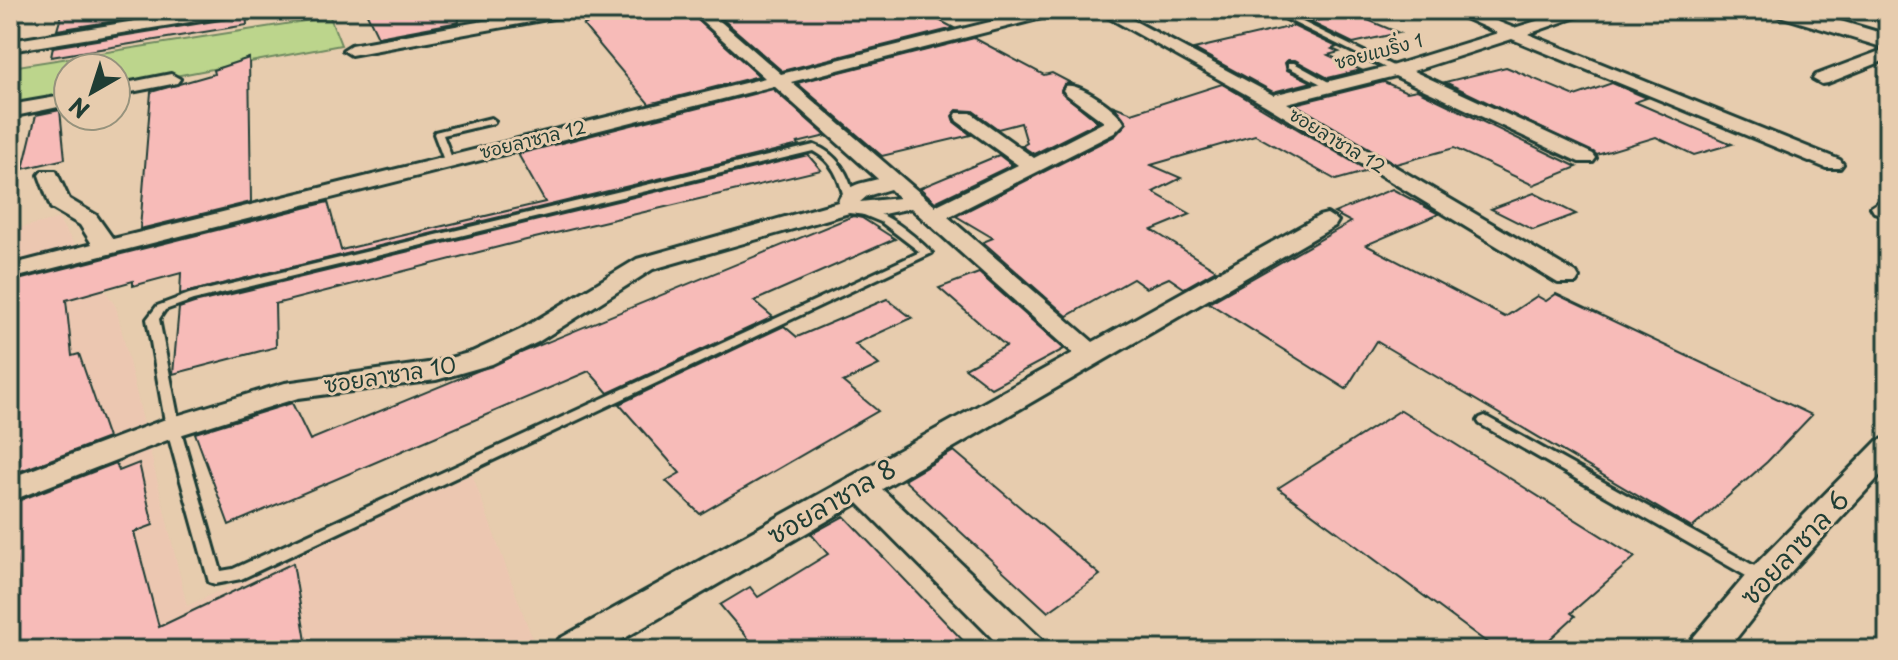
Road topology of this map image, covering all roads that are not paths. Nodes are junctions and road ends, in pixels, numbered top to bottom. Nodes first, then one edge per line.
1 (233, 10) edge
2 (569, 10) edge
3 (698, 10) edge
4 (1056, 10) edge
5 (1103, 10) edge
6 (1272, 10) edge
7 (1455, 10) edge
8 (1588, 10) edge
9 (1780, 10) edge
10 (1849, 10) edge
11 (171, 15) edge
12 (1814, 20) junction
13 (1515, 34) junction
14 (1888, 42) edge
15 (10, 46) edge
16 (351, 50) dead end
17 (1888, 53) edge
18 (1291, 65) dead end
19 (1397, 70) junction
20 (171, 79) dead end
21 (778, 79) junction
22 (1822, 79) dead end
23 (1332, 86) junction
24 (132, 87) edge
25 (1072, 90) dead end
26 (1271, 101) junction
27 (52, 103) edge
28 (10, 111) edge
29 (964, 117) dead end
30 (491, 121) dead end
31 (1586, 158) dead end
32 (448, 161) junction
33 (1833, 164) dead end
34 (1032, 166) junction
35 (49, 175) dead end
36 (894, 181) junction
37 (915, 200) junction
38 (854, 205) junction
39 (933, 216) junction
40 (1327, 221) dead end
41 (105, 248) junction
42 (10, 272) edge
43 (1567, 278) dead end
44 (1092, 355) junction
45 (1485, 421) dead end
46 (173, 427) junction
47 (1888, 448) edge
48 (860, 486) junction
49 (10, 490) edge
50 (1764, 578) junction
51 (572, 650) edge
52 (1028, 650) edge
53 (1705, 650) edge

1 - 11 street
2 - 16 street
3 - 21 street
4 - 21 street, ซอยลาซาล 12
5 - 26 street, ซอยลาซาล 12
6 - 19 lane
7 - 13 street
8 - 13 street, ซอยแบริ่ง 1
9 - 12 main road
10 - 12 street
11 - 15 street
12 - 14 main road
13 - 19 street, ซอยแบริ่ง 1
13 - 33 street
17 - 22 street
18 - 23 lane
19 - 23 street, ซอยแบริ่ง 1
19 - 31 street
20 - 24 street
21 - 32 street, ซอยลาซาล 12
21 - 36 street
23 - 26 street, ซอยแบริ่ง 1
25 - 34 street
26 - 43 street, ซอยลาซาล 12
27 - 28 street
29 - 34 street
30 - 32 lane
32 - 41 street, ซอยลาซาล 12
34 - 39 street
35 - 41 street
36 - 37 street
36 - 38 street, ซอยลาซาล 10
37 - 38 street, ซอยลาซาล 10
37 - 39 street
38 - 46 street, ซอยลาซาล 10
38 - 46 lane
38 - 46 lane
39 - 44 street
40 - 44 street, ซอยลาซาล 8
41 - 42 street, ซอยลาซาล 12
44 - 48 street, ซอยลาซาล 8
45 - 50 lane
46 - 49 street, ซอยลาซาล 10
47 - 50 street, ซอยลาซาล 6
48 - 51 street, ซอยลาซาล 8
48 - 52 street
50 - 53 street, ซอยลาซาล 6

